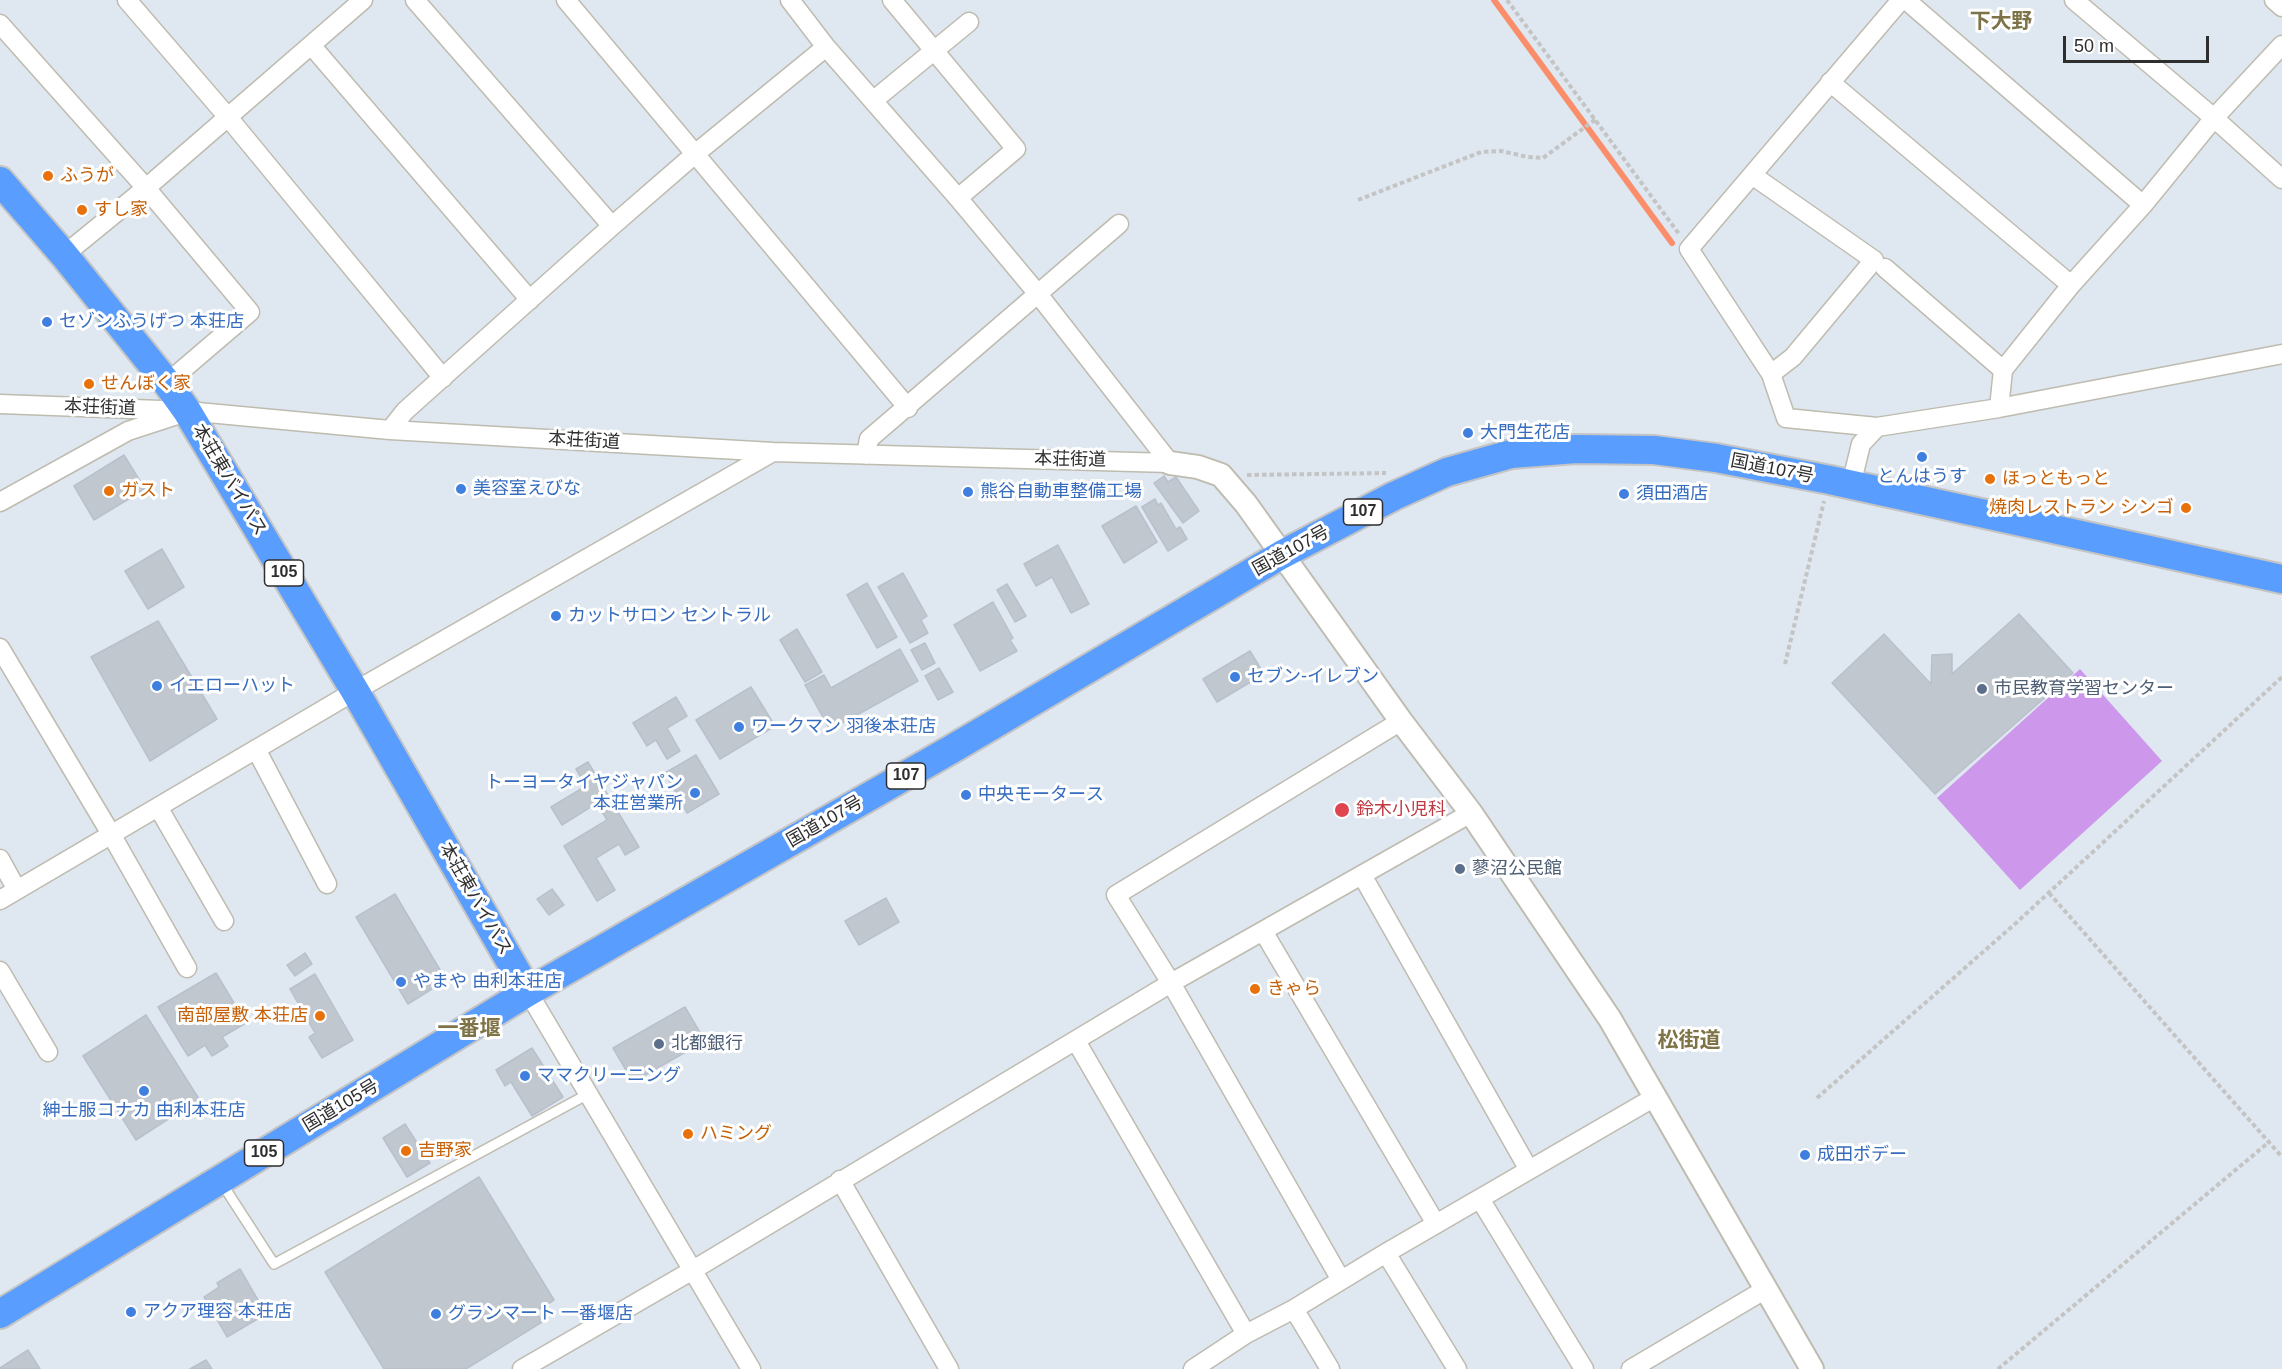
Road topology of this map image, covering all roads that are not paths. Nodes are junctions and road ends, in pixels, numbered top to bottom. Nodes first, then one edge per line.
1 (127, 0) edge
2 (363, 0) edge
3 (415, 0) edge
4 (566, 0) edge
5 (790, 0) edge
6 (892, 0) edge
7 (1901, 0) edge
8 (1906, 0) edge
9 (2074, 0) edge
10 (2274, 0) edge
11 (2282, 7) edge
12 (969, 22) dead end
13 (0, 24) edge
14 (311, 45) junction
15 (2282, 45) edge
16 (826, 47) junction
17 (934, 51) junction
18 (1830, 82) junction
19 (874, 100) junction
20 (227, 116) junction
21 (2214, 118) junction
22 (695, 154) junction
23 (1752, 175) junction
24 (2282, 178) edge
25 (0, 181) edge
26 (146, 188) junction
27 (958, 198) junction
28 (2143, 205) junction
29 (1119, 224) dead end
30 (612, 226) junction
31 (64, 255) junction
32 (1885, 268) dead end
33 (2071, 285) junction
34 (1038, 294) junction
35 (531, 300) junction
36 (2282, 354) edge
37 (2004, 370) junction
38 (1771, 374) junction
39 (443, 378) junction
40 (167, 383) junction
41 (0, 404) edge
42 (908, 408) junction
43 (1999, 408) junction
44 (187, 411) junction
45 (1877, 427) junction
46 (390, 430) junction
47 (773, 452) junction
48 (866, 455) junction
49 (1170, 463) junction
50 (1840, 483) junction
51 (0, 502) edge
52 (1281, 555) junction
53 (2282, 579) edge
54 (0, 648) edge
55 (355, 691) junction
56 (1401, 721) junction
57 (256, 749) junction
58 (158, 807) junction
59 (1471, 813) junction
60 (111, 834) junction
61 (0, 859) edge
62 (1362, 875) junction
63 (327, 884) dead end
64 (17, 890) junction
65 (0, 900) edge
66 (224, 921) dead end
67 (1263, 931) junction
68 (187, 968) dead end
69 (0, 971) edge
70 (1171, 983) junction
71 (528, 992) junction
72 (1076, 1041) junction
73 (48, 1052) dead end
74 (590, 1093) junction
75 (1656, 1097) junction
76 (1529, 1170) junction
77 (220, 1180) junction
78 (840, 1180) junction
79 (1479, 1199) junction
80 (1436, 1224) junction
81 (1386, 1253) junction
82 (693, 1270) junction
83 (1341, 1280) junction
84 (1766, 1289) junction
85 (1294, 1309) junction
86 (0, 1314) edge
87 (1246, 1334) junction
88 (1197, 1368) edge
89 (522, 1369) edge
90 (751, 1369) edge
91 (949, 1369) edge
92 (1330, 1369) edge
93 (1457, 1369) edge
94 (1584, 1369) edge
95 (1631, 1369) edge
96 (1812, 1369) edge

1 - 20 street
2 - 14 street
3 - 30 street
4 - 22 street
5 - 16 street
6 - 17 street
7 - 18 street
8 - 28 street
9 - 21 street
10 - 11 street
12 - 17 street
13 - 26 street
14 - 20 street
14 - 35 street
15 - 21 street
16 - 19 street
16 - 22 street
17 - 19 street
17 - 27 street
18 - 23 street
18 - 33 street
19 - 27 street
20 - 26 street
20 - 39 street
21 - 24 street
21 - 28 street
22 - 30 street
22 - 42 street
23 - 38 street
23 - 38 street
25 - 31 highway, 本荘東バイパス / 105
26 - 31 street
26 - 40 street
27 - 34 street
28 - 33 street
29 - 34 street
30 - 35 street
31 - 40 highway, 本荘東バイパス / 105
32 - 37 street
33 - 37 street
34 - 42 street
34 - 49 street
35 - 39 street
36 - 43 street
37 - 43 street
38 - 45 street
39 - 46 street
40 - 44 highway, 本荘東バイパス / 105
41 - 44 street, 本荘街道
42 - 48 street
43 - 45 street
44 - 46 street, 本荘街道
44 - 51 street
44 - 55 highway, 本荘東バイパス / 105
45 - 50 street
46 - 47 street, 本荘街道
47 - 48 street, 本荘街道
47 - 55 street
48 - 49 street, 本荘街道
49 - 52 street
50 - 52 highway, 国道107号 / 107
50 - 53 highway, 国道107号 / 107
52 - 56 street
52 - 71 highway, 国道107号 / 107
54 - 60 street
55 - 57 street
55 - 71 highway, 本荘東バイパス / 105
56 - 59 street
56 - 70 street
57 - 58 street
57 - 63 street
58 - 60 street
58 - 66 street
59 - 62 street
59 - 75 street
60 - 64 street
60 - 68 street
61 - 64 street
62 - 67 street
62 - 76 street
64 - 65 street
67 - 70 street
67 - 80 street
69 - 73 street
70 - 72 street
70 - 83 street
71 - 74 street
71 - 77 highway, 国道105号 / 105
72 - 78 street
72 - 87 street
74 - 77 lane
74 - 82 street
75 - 76 street
75 - 84 street
76 - 79 street
77 - 86 highway, 国道105号 / 105
78 - 82 street
78 - 91 street
79 - 80 street
79 - 94 street
80 - 81 street
81 - 83 street
81 - 93 street
82 - 89 street
82 - 90 street
83 - 85 street
84 - 95 street
84 - 96 street
85 - 87 street
85 - 92 street
87 - 88 street

